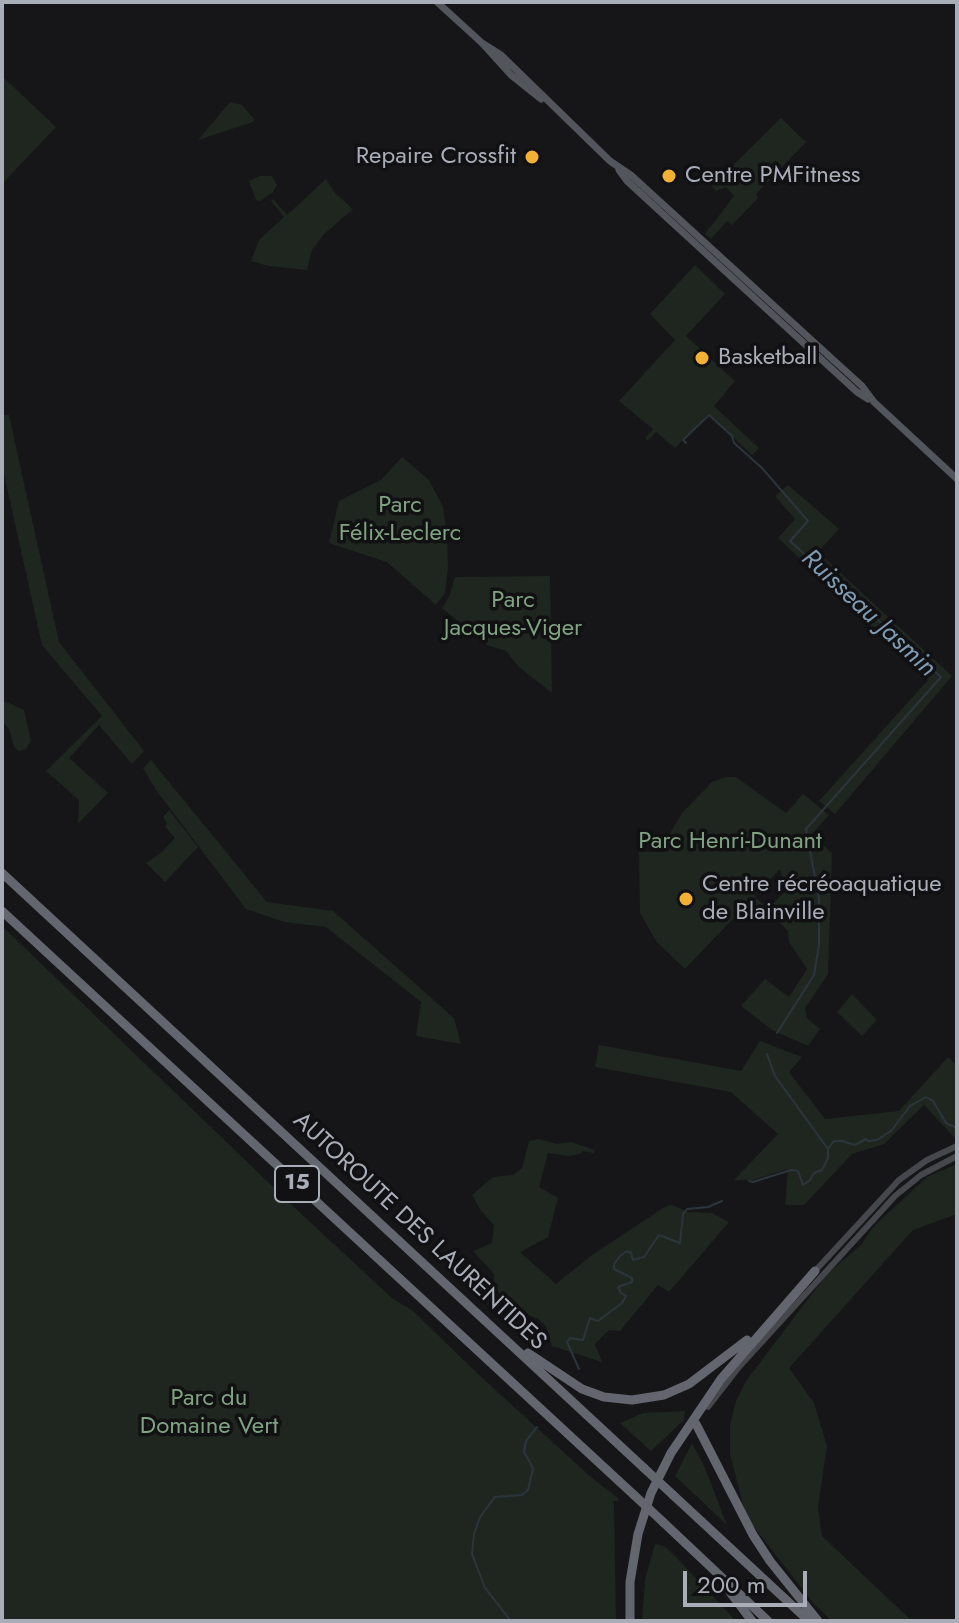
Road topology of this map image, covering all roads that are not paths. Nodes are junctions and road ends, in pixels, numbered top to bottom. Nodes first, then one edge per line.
1 (437, 2) edge
2 (957, 479) edge
3 (2, 873) edge
4 (2, 911) edge
5 (957, 1146) edge
6 (957, 1156) edge
7 (902, 1178) junction
8 (907, 1184) junction
9 (815, 1271) joint
10 (771, 1319) junction
11 (500, 1334) junction
12 (696, 1424) junction
13 (718, 1575) junction
14 (632, 1621) edge
15 (752, 1621) edge
16 (768, 1621) edge
17 (809, 1621) edge
18 (818, 1621) edge

1 - 2 main road
3 - 11 highway, AUTOROUTE DES LAURENTIDES / 15
4 - 13 highway, AUTOROUTE DES LAURENTIDES / 15, bridge
5 - 7 main road
6 - 8 main road
7 - 8 main road
7 - 9 main road
8 - 12 main road
9 - 10 highway
10 - 11 highway
10 - 14 highway
11 - 17 highway, AUTOROUTE DES LAURENTIDES / 15, bridge
12 - 14 highway
12 - 18 highway
13 - 15 highway
13 - 16 highway, AUTOROUTE DES LAURENTIDES / 15

